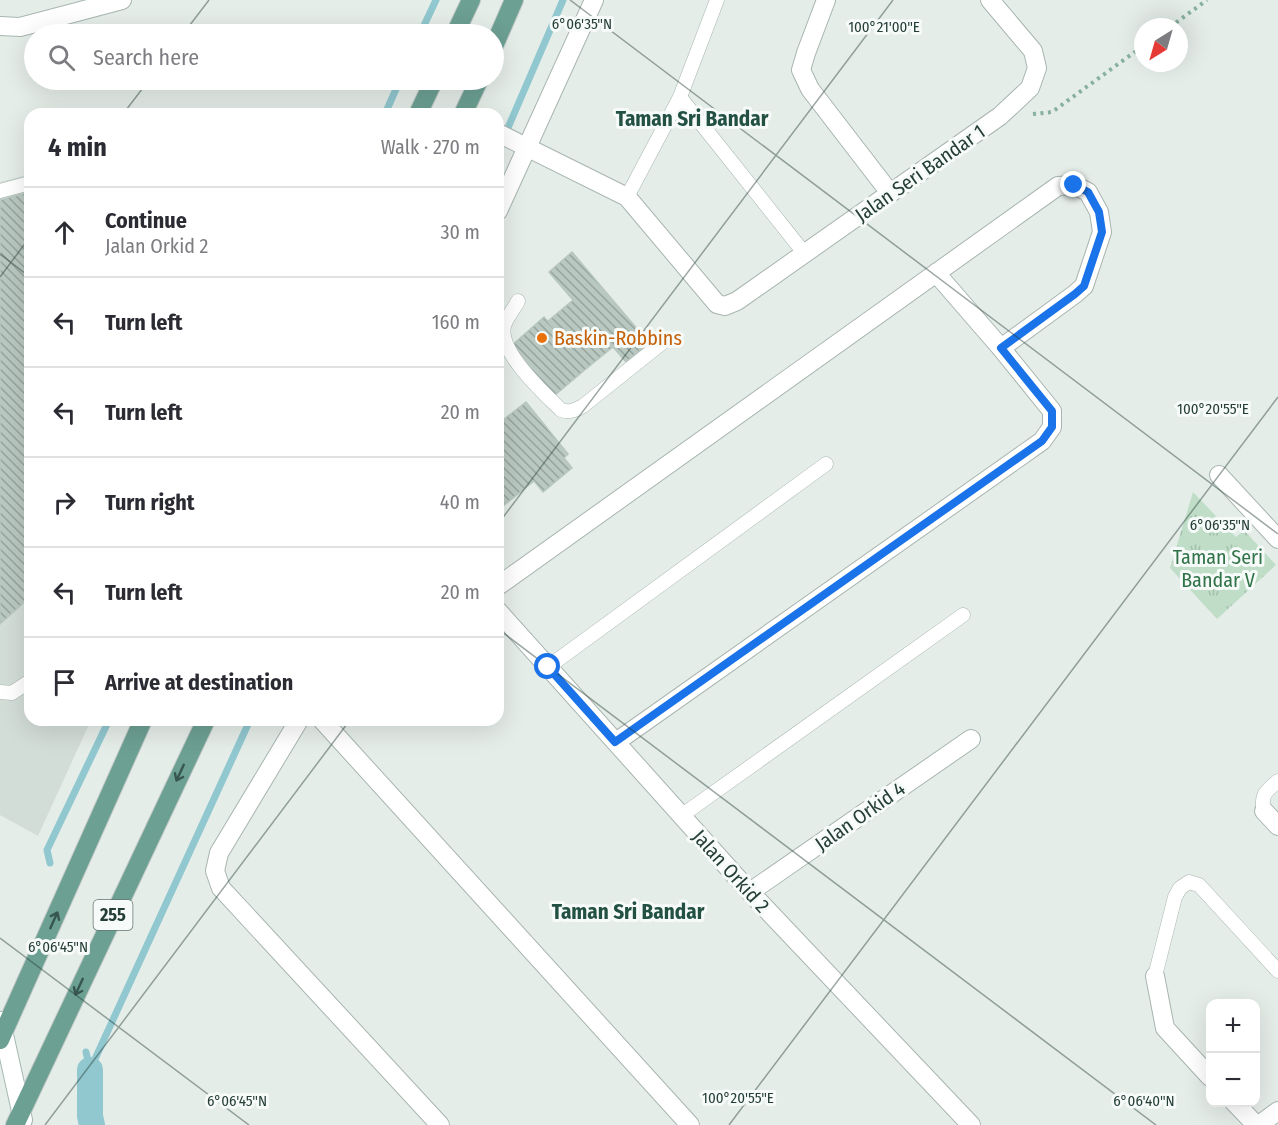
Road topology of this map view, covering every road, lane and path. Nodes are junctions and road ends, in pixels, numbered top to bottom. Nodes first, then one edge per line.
1 (122, 0) edge
2 (471, 0) edge
3 (514, 0) edge
4 (594, 0) edge
5 (717, 0) edge
6 (825, 0) edge
7 (990, 0) edge
8 (1207, 0) edge
9 (1182, 18) edge
10 (31, 24) edge
11 (460, 24) edge
12 (504, 24) edge
13 (0, 26) edge
14 (24, 26) edge
15 (1134, 53) edge
16 (429, 90) edge
17 (474, 90) edge
18 (680, 97) junction
19 (421, 108) edge
20 (466, 108) edge
21 (1000, 116) junction
22 (513, 140) edge
23 (504, 183) edge
24 (24, 185) edge
25 (0, 191) edge
26 (890, 194) junction
27 (627, 197) junction
28 (805, 254) junction
29 (936, 273) junction
30 (518, 302) dead end
31 (667, 339) dead end
32 (1001, 348) junction
33 (826, 464) dead end
34 (1220, 475) dead end
35 (1278, 539) edge
36 (504, 582) edge
37 (963, 615) dead end
38 (504, 618) edge
39 (548, 667) junction
40 (24, 685) edge
41 (0, 692) edge
42 (140, 726) edge
43 (203, 726) edge
44 (295, 726) edge
45 (327, 726) edge
46 (971, 740) dead end
47 (615, 742) junction
48 (1278, 781) edge
49 (1264, 811) joint
50 (681, 816) junction
51 (1278, 826) edge
52 (750, 892) junction
53 (1278, 971) edge
54 (1155, 976) joint
55 (1, 1030) edge
56 (1206, 1073) edge
57 (1239, 1107) edge
58 (1278, 1111) edge
59 (20, 1120) edge
60 (440, 1125) edge
61 (690, 1125) edge
62 (971, 1125) edge
63 (1257, 1125) edge

1 - 10 street
2 - 11 main road
3 - 12 main road
4 - 22 street
5 - 18 lane
6 - 26 street
7 - 21 street, Jalan Seri Bandar 1
8 - 9 path
13 - 14 street
15 - 21 path
16 - 19 main road
17 - 20 main road
18 - 27 lane
18 - 28 lane
21 - 26 street, Jalan Seri Bandar 1
22 - 23 street
22 - 27 street
24 - 25 lane
26 - 28 street, Jalan Seri Bandar 1
27 - 28 street, Jalan Seri Bandar 1
29 - 32 street
29 - 32 street
29 - 36 street
30 - 31 lane
32 - 47 street
33 - 39 lane
34 - 35 street
37 - 50 lane
38 - 39 street, Jalan Orkid 2
39 - 47 street, Jalan Orkid 2
40 - 41 lane
55 -> 42 main road, 255
43 -> 59 main road, 255
44 - 60 street
45 - 61 street
46 - 52 street, Jalan Orkid 4
47 - 50 street, Jalan Orkid 2
48 - 49 lane
49 - 51 street
50 - 52 street, Jalan Orkid 2
52 - 62 street, Jalan Orkid 2
53 - 54 lane
54 - 56 street
55 - 59 street
57 - 63 street
58 - 63 street

